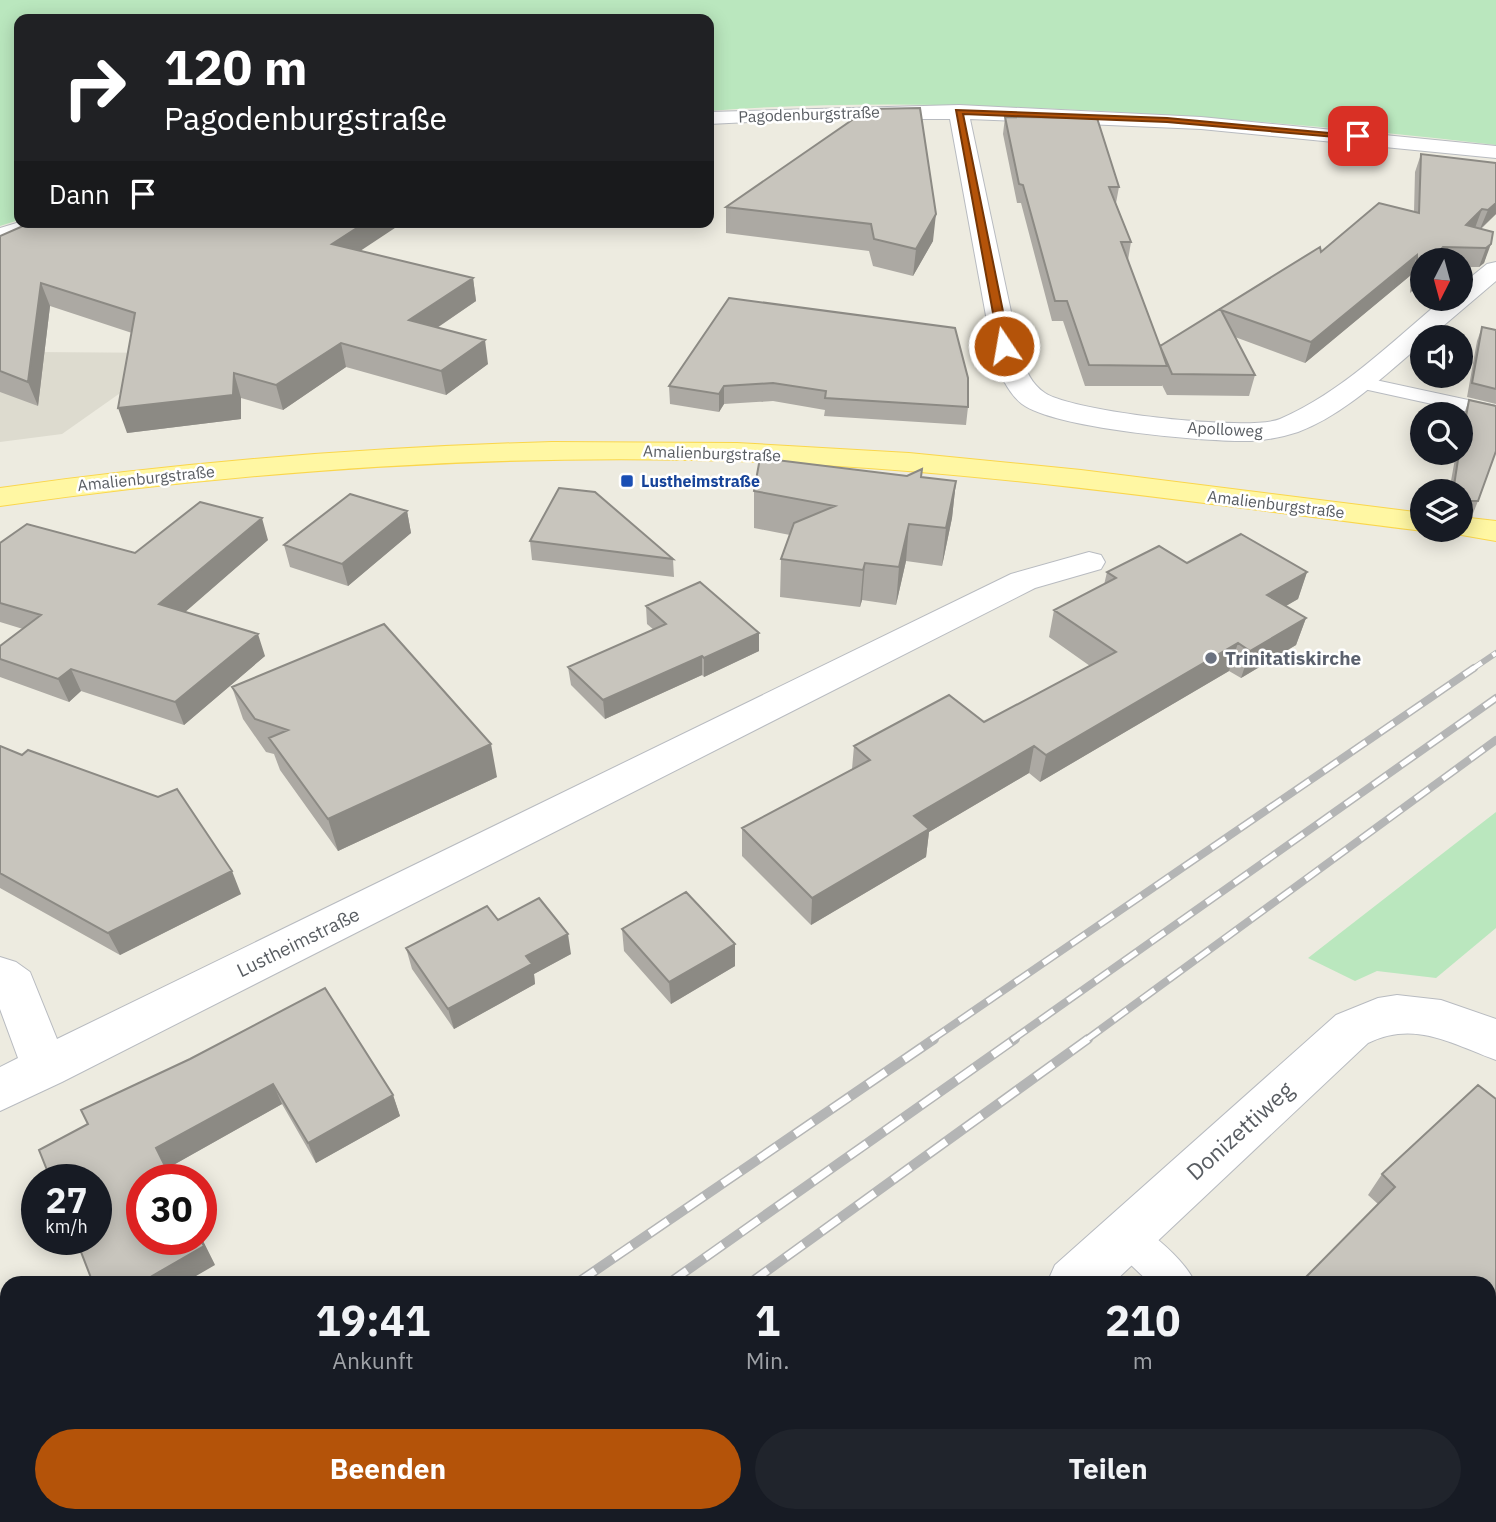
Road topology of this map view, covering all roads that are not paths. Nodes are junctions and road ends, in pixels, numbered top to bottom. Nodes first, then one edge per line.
1 (959, 111) junction
2 (714, 118) edge
3 (1496, 152) edge
4 (25, 228) edge
5 (0, 235) edge
6 (1496, 269) edge
7 (1474, 287) edge
8 (1443, 312) edge
9 (1357, 382) junction
10 (1496, 412) edge
11 (0, 496) edge
12 (1410, 520) edge
13 (1473, 528) edge
14 (1496, 531) edge
15 (1089, 562) dead end
16 (0, 975) edge
17 (1496, 1040) edge
18 (45, 1068) junction
19 (0, 1090) edge
20 (1126, 1236) junction
21 (1082, 1276) edge
22 (1169, 1276) edge

1 - 2 street, Pagodenburgstraße
1 - 3 street, Pagodenburgstraße
1 - 9 street, Apolloweg
4 - 5 street
6 - 7 street, Apolloweg
8 - 9 street, Apolloweg
9 - 10 lane
11 - 12 main road, Amalienburgstraße
13 - 14 main road
15 - 18 street, Lustheimstraße
16 - 18 street
17 - 20 street, Donizettiweg
18 - 19 street, Lustheimstraße
20 - 21 street, Donizettiweg
20 - 22 lane

